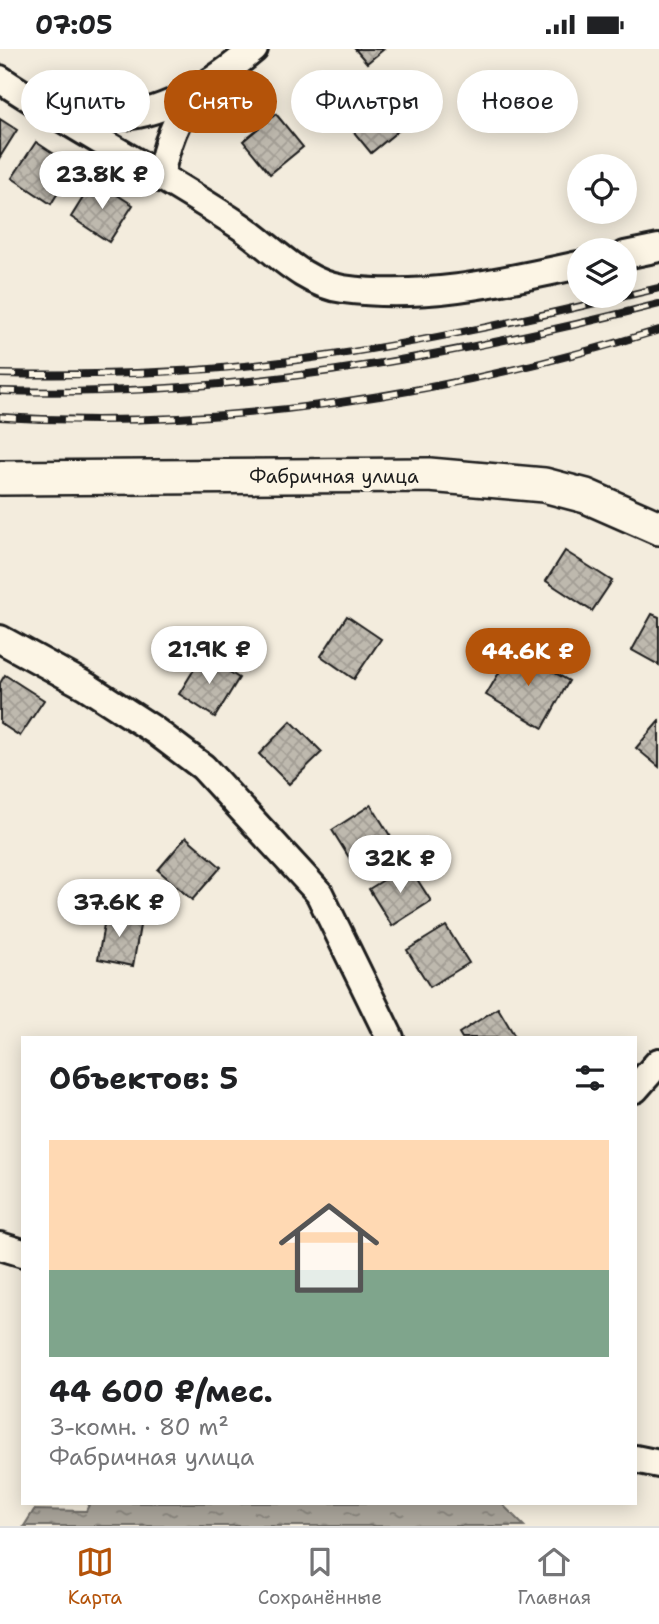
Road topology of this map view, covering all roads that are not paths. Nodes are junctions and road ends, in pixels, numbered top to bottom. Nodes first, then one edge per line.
1 (254, 49) edge
2 (224, 70) edge
3 (0, 79) edge
4 (21, 93) edge
5 (85, 133) edge
6 (170, 133) edge
7 (160, 178) junction
8 (659, 248) edge
9 (637, 253) edge
10 (567, 268) edge
11 (0, 478) edge
12 (659, 528) edge
13 (0, 639) edge
14 (389, 1036) edge
15 (659, 1062) edge
16 (637, 1087) edge
17 (0, 1246) edge
18 (21, 1252) edge
19 (637, 1459) edge
20 (659, 1464) edge

1 - 2 street
3 - 4 street
5 - 7 street
6 - 7 street
7 - 10 street
8 - 9 street
11 - 12 main road, Фабричная улица
13 - 14 street
15 - 16 street
17 - 18 street
19 - 20 street

